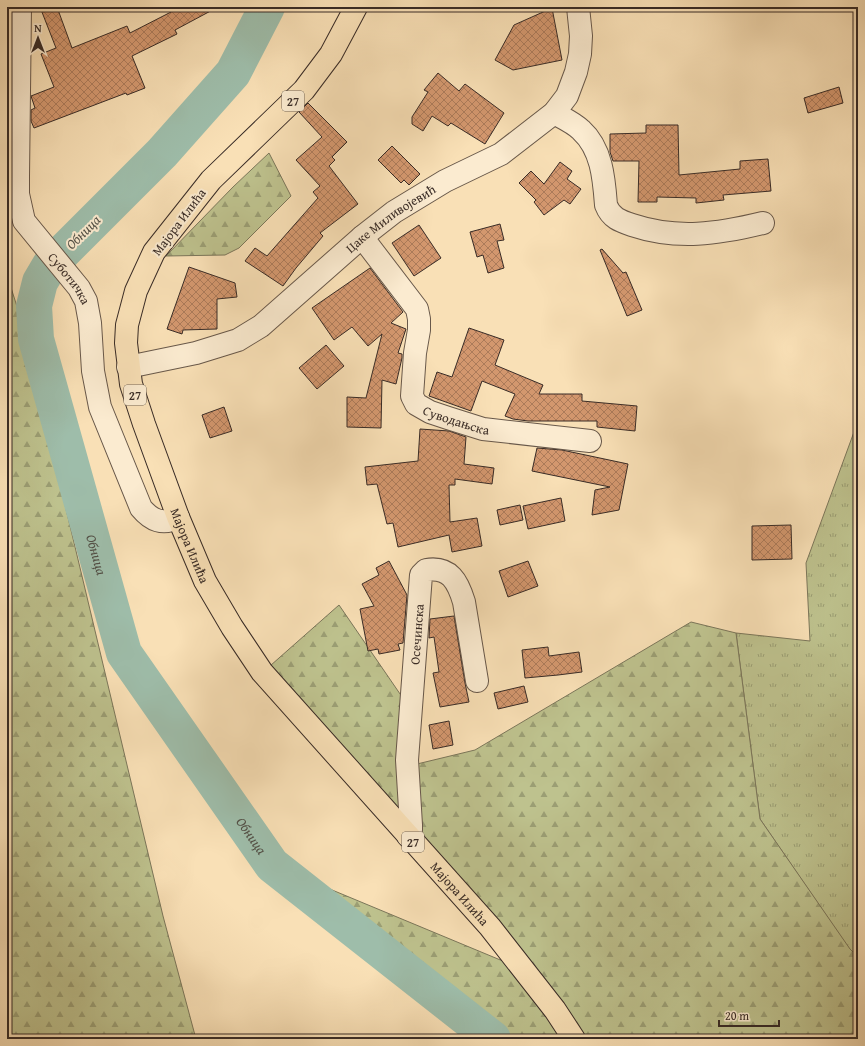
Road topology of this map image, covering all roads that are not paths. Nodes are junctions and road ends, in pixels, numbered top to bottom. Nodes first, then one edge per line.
1 (20, 7) edge
2 (356, 7) edge
3 (578, 7) edge
4 (554, 113) junction
5 (763, 223) dead end
6 (362, 236) junction
7 (128, 367) junction
8 (590, 441) dead end
9 (178, 516) junction
10 (477, 681) dead end
11 (408, 836) junction
12 (574, 1039) edge

1 - 9 street, Суботичка
2 - 7 main road, Мајора Илића / 27
3 - 4 street, Цаке Миливојевић
4 - 5 street
4 - 6 street, Цаке Миливојевић
6 - 7 street, Цаке Миливојевић
6 - 8 street, Суводањска
7 - 9 main road, Мајора Илића / 27
9 - 11 main road, Мајора Илића / 27
10 - 11 street, Осечинска
11 - 12 main road, Мајора Илића / 27

